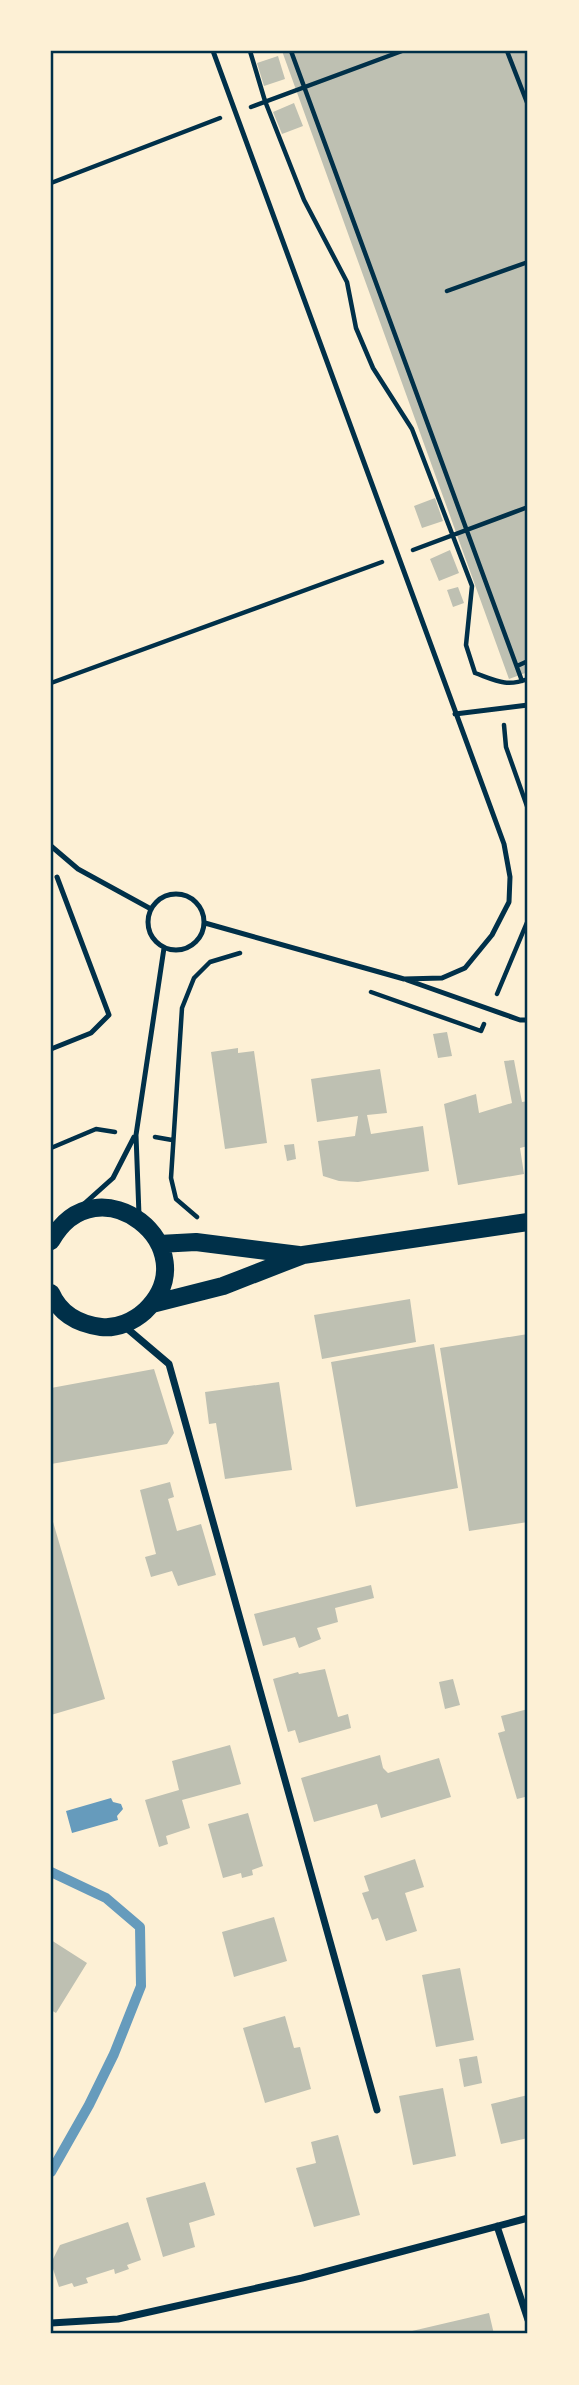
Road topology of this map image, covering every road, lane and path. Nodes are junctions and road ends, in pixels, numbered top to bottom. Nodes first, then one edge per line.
1 (213, 51) edge
2 (250, 51) edge
3 (291, 51) edge
4 (402, 51) edge
5 (507, 51) edge
6 (304, 86) junction
7 (265, 102) junction
8 (528, 104) edge
9 (235, 113) junction
10 (51, 183) edge
11 (528, 262) edge
12 (447, 291) dead end
13 (528, 508) edge
14 (467, 530) junction
15 (453, 536) junction
16 (397, 556) junction
17 (528, 662) edge
18 (517, 666) junction
19 (525, 680) edge
20 (500, 682) junction
21 (51, 683) edge
22 (528, 705) edge
23 (502, 708) junction
24 (455, 714) junction
25 (528, 808) edge
26 (51, 846) edge
27 (57, 877) dead end
28 (151, 909) junction
29 (528, 920) edge
30 (205, 923) junction
31 (164, 948) junction
32 (251, 950) dead end
33 (404, 979) junction
34 (366, 990) dead end
35 (490, 1009) junction
36 (528, 1020) edge
37 (51, 1049) edge
38 (136, 1135) junction
39 (139, 1218) junction
40 (69, 1219) junction
41 (528, 1222) edge
42 (51, 1241) edge
43 (159, 1244) junction
44 (217, 1246) junction
45 (303, 1255) junction
46 (51, 1293) edge
47 (152, 1304) junction
48 (56, 1310) edge
49 (122, 1325) junction
50 (377, 2110) dead end
51 (528, 2218) edge
52 (497, 2226) junction
53 (528, 2320) edge
54 (51, 2323) edge

1 - 9 lane
2 - 7 path
3 - 6 path
4 - 6 path
5 - 8 path
6 - 7 path
6 - 14 path
7 - 9 path
7 - 15 path
9 - 10 path
9 - 16 lane
11 - 12 path
13 - 14 path
14 - 15 path
14 - 18 path
15 - 16 path
15 - 20 path
16 - 21 path
16 - 24 lane
17 - 18 path
18 - 19 path
19 - 20 path
20 - 23 path
22 - 23 lane
23 - 24 lane
23 - 25 path
24 - 33 lane
26 - 28 lane
27 - 37 lane
28 - 30 lane
28 - 31 lane
29 - 35 path
30 - 31 lane
30 - 33 lane
31 - 38 lane
32 - 44 path
33 - 35 lane
34 - 35 path
35 - 36 lane
38 - 39 lane
38 - 40 lane
39 - 40 main road
39 - 43 main road
40 - 42 main road
41 - 45 main road
43 - 44 main road
43 - 47 main road
44 - 45 main road
45 - 47 main road
46 - 48 main road
47 - 49 main road
48 - 49 main road
49 - 50 street
51 - 52 street
52 - 53 street
52 - 54 street

